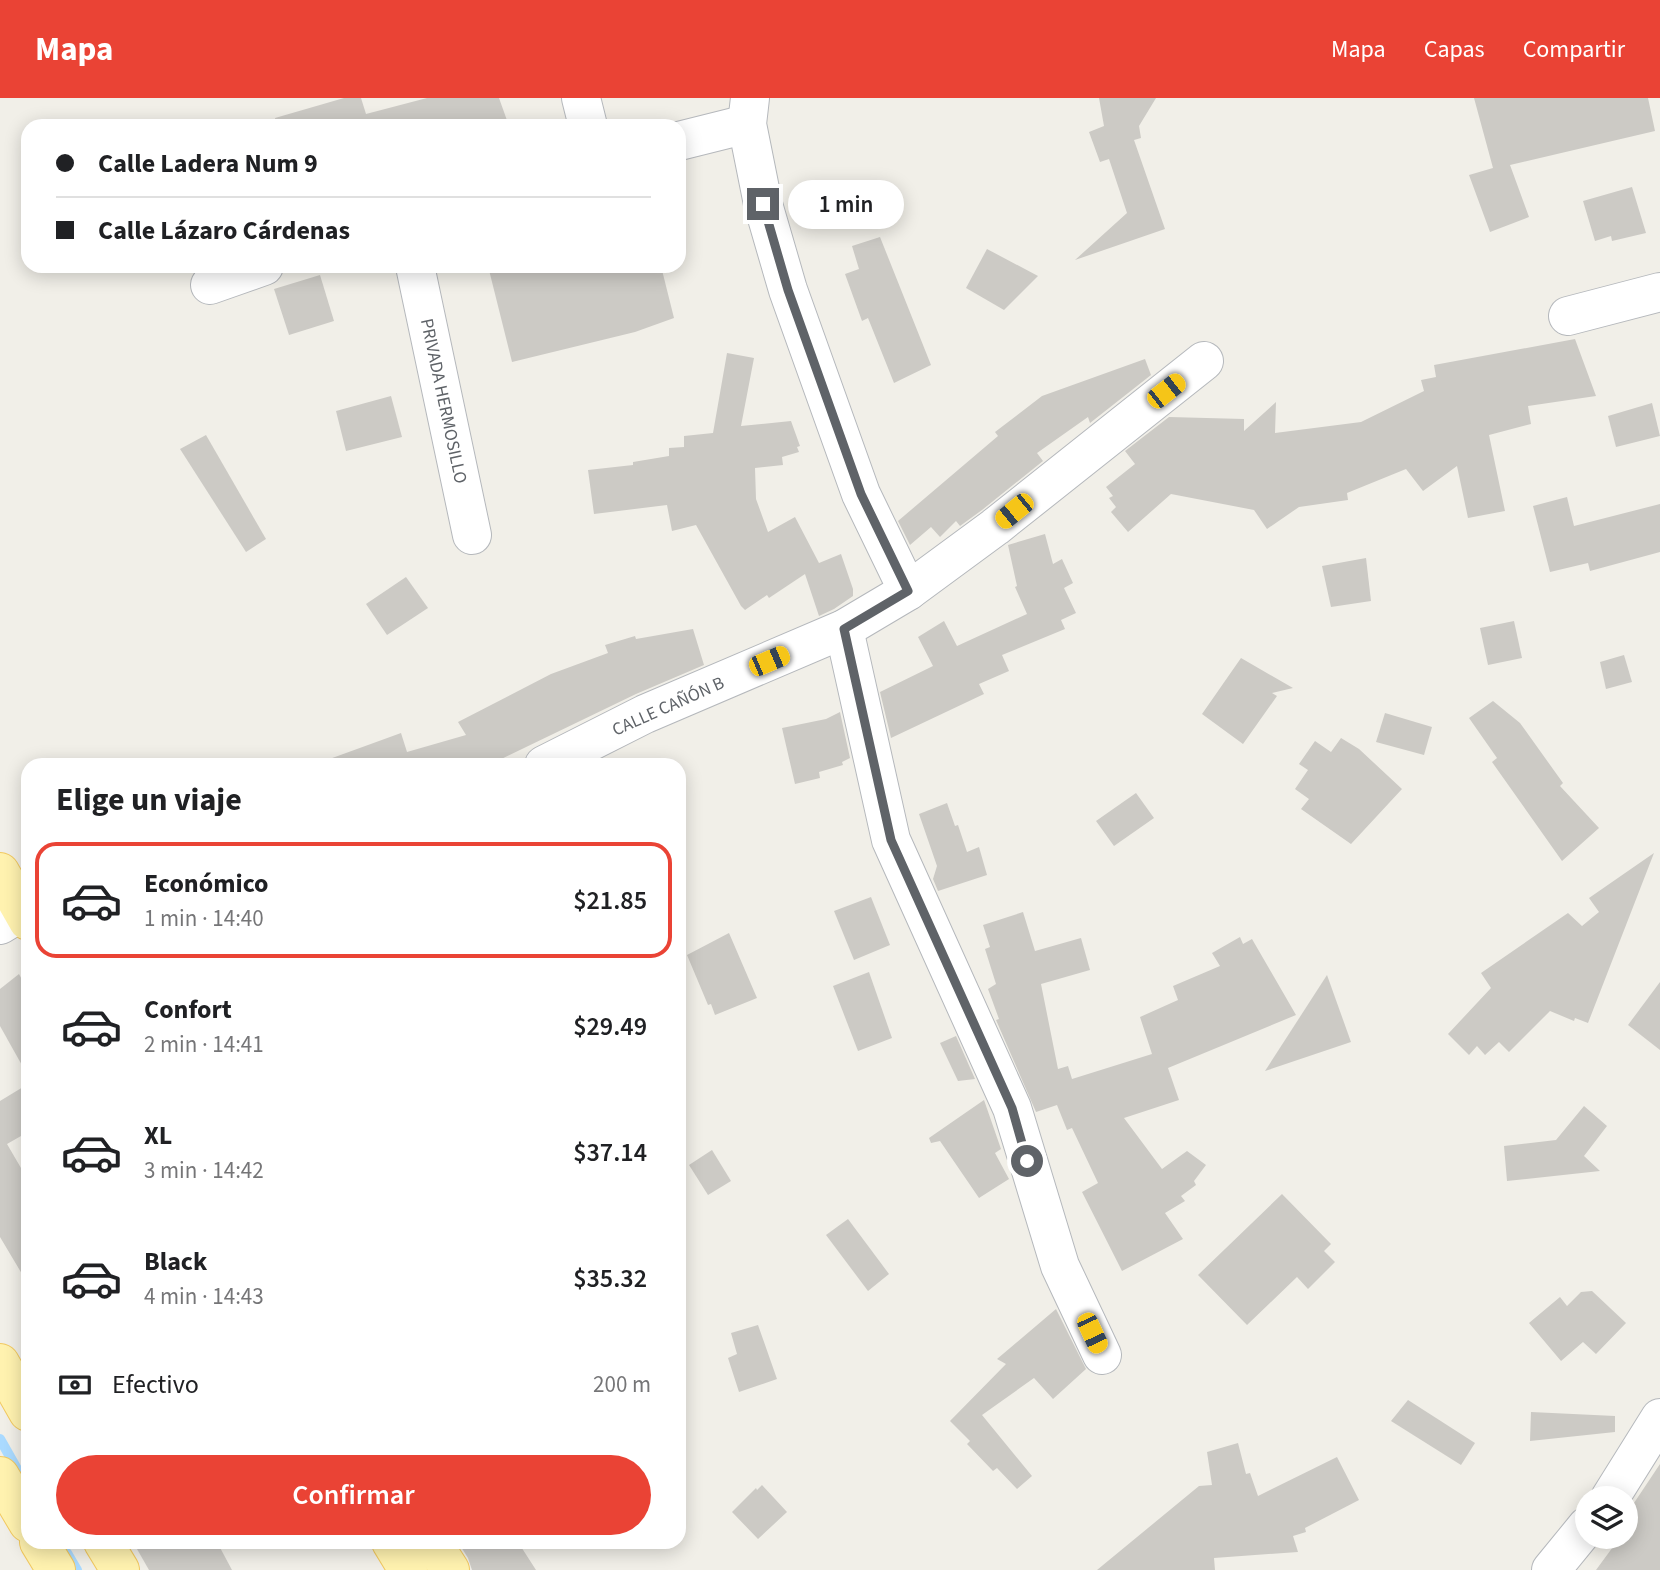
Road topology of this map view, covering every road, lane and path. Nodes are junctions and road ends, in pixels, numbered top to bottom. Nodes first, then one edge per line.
1 (581, 98) edge
2 (749, 111) edge
3 (586, 119) edge
4 (686, 138) edge
5 (244, 273) edge
6 (416, 273) edge
7 (209, 285) dead end
8 (1660, 292) edge
9 (1569, 316) dead end
10 (1205, 361) dead end
11 (472, 535) dead end
12 (908, 591) junction
13 (844, 629) junction
14 (558, 758) edge
15 (0, 872) edge
16 (17, 919) edge
17 (1102, 1355) dead end
18 (0, 1363) edge
19 (21, 1400) edge
20 (1660, 1418) edge
21 (1618, 1486) edge
22 (1575, 1541) edge
23 (43, 1549) edge
24 (107, 1549) edge
25 (395, 1549) edge
26 (436, 1549) edge
27 (56, 1570) edge
28 (120, 1570) edge
29 (408, 1570) edge
30 (450, 1570) edge
31 (1551, 1570) edge

1 - 3 street
2 - 4 street
2 - 12 street
5 - 7 street
6 - 11 street, PRIVADA HERMOSILLO
8 - 9 street
10 - 12 street, CALLE CAÑÓN B
12 - 13 street, CALLE CAÑÓN B
13 - 14 street, CALLE CAÑÓN B
13 - 17 street
15 - 16 main road
18 - 19 main road
20 - 21 street
22 - 31 street
23 - 27 main road
24 - 28 main road
25 - 29 main road
26 - 30 main road

